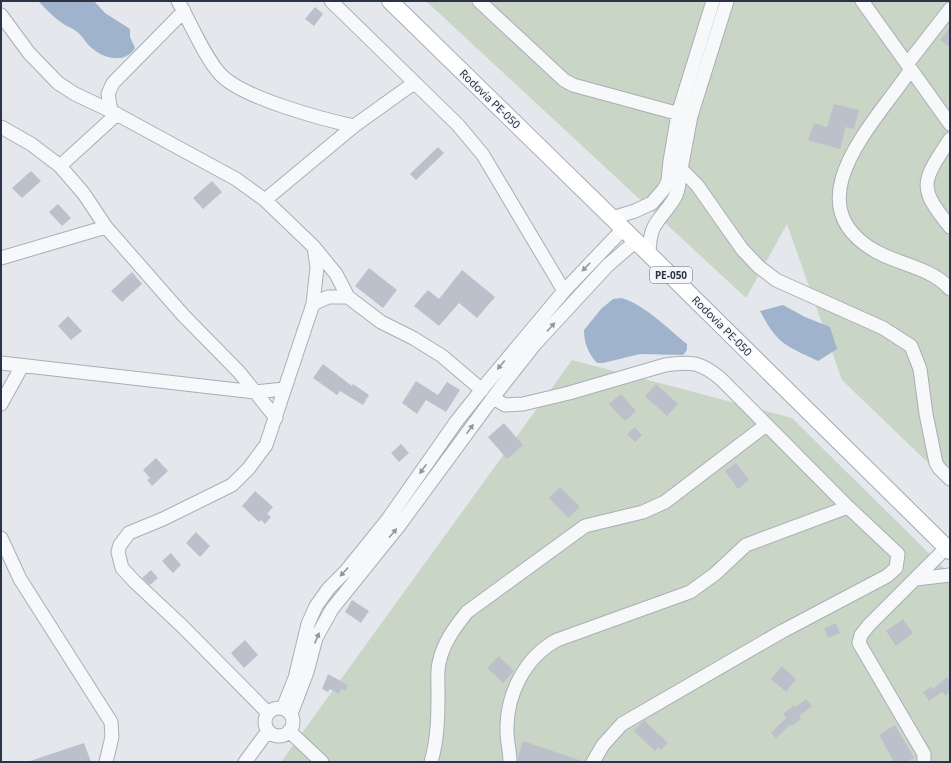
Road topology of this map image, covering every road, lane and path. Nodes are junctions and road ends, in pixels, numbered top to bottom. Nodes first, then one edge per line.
1 (331, 1) edge
2 (390, 1) edge
3 (479, 1) edge
4 (713, 1) edge
5 (727, 1) edge
6 (862, 1) edge
7 (181, 6) edge
8 (950, 9) edge
9 (1, 15) edge
10 (700, 43) junction
11 (713, 48) junction
12 (910, 66) junction
13 (414, 83) junction
14 (114, 113) junction
15 (685, 115) junction
16 (950, 124) edge
17 (354, 126) junction
18 (1, 127) edge
19 (950, 140) edge
20 (670, 161) junction
21 (60, 166) junction
22 (681, 169) junction
23 (265, 200) junction
24 (652, 203) junction
25 (662, 214) junction
26 (612, 218) junction
27 (106, 227) junction
28 (950, 227) edge
29 (623, 229) junction
30 (636, 241) junction
31 (314, 247) junction
32 (649, 254) junction
33 (598, 255) junction
34 (1, 258) edge
35 (608, 264) junction
36 (574, 281) junction
37 (950, 289) edge
38 (564, 291) junction
39 (583, 291) junction
40 (348, 297) junction
41 (313, 304) junction
42 (1, 363) edge
43 (22, 366) junction
44 (284, 389) junction
45 (481, 390) junction
46 (255, 392) junction
47 (493, 398) junction
48 (1, 404) edge
49 (276, 418) junction
50 (766, 425) junction
51 (950, 479) edge
52 (848, 507) junction
53 (1, 538) edge
54 (948, 550) edge
55 (950, 575) edge
56 (916, 579) junction
57 (287, 711) junction
58 (268, 712) junction
59 (268, 731) junction
60 (289, 731) junction
61 (106, 762) edge
62 (245, 762) edge
63 (322, 762) edge
64 (431, 762) edge
65 (510, 762) edge
66 (593, 762) edge
67 (924, 762) edge

1 - 13 street
2 - 26 main road, Rodovia PE-050 / PE-050
3 - 15 street
4 - 10 street
5 - 11 street
6 - 12 street
7 - 14 street
7 - 17 street
8 - 12 street
9 - 14 street
10 - 11 street
10 - 15 street
11 - 15 street
12 - 16 street
12 - 37 street
13 - 17 street
13 - 38 street
14 - 21 street
14 - 23 street
15 - 20 street
15 - 22 street
17 - 23 street
18 - 21 street
19 - 28 street
20 - 22 street
20 - 24 street
21 - 27 street
22 - 25 street
22 - 51 street
23 - 31 street
24 - 25 street
24 - 26 street
25 - 32 street
26 - 29 main road, Rodovia PE-050 / PE-050
27 - 34 street
27 - 46 street
29 - 30 main road, Rodovia PE-050 / PE-050
29 - 33 street
30 - 32 main road, Rodovia PE-050 / PE-050
30 - 35 street
31 - 40 street
31 - 41 street
32 - 54 main road, Rodovia PE-050 / PE-050
33 - 35 street
33 -> 36 street
35 - 39 street
36 - 38 street
36 - 39 street
38 -> 45 street
47 -> 39 street
40 - 41 street
40 - 45 street
41 - 44 street
42 - 43 street
43 - 46 street
43 - 48 street
44 - 46 street
44 - 49 street
45 - 47 street
45 -> 57 street
46 - 49 street
47 - 50 street
57 -> 47 street
49 - 58 street
50 - 52 street
50 - 64 street
52 - 65 street
52 - 66 street
53 - 61 street
54 - 56 street
55 - 56 street
56 - 67 street
57 - 58 street
57 - 60 street
58 - 59 street
59 - 60 street
59 - 62 street
60 - 63 street

